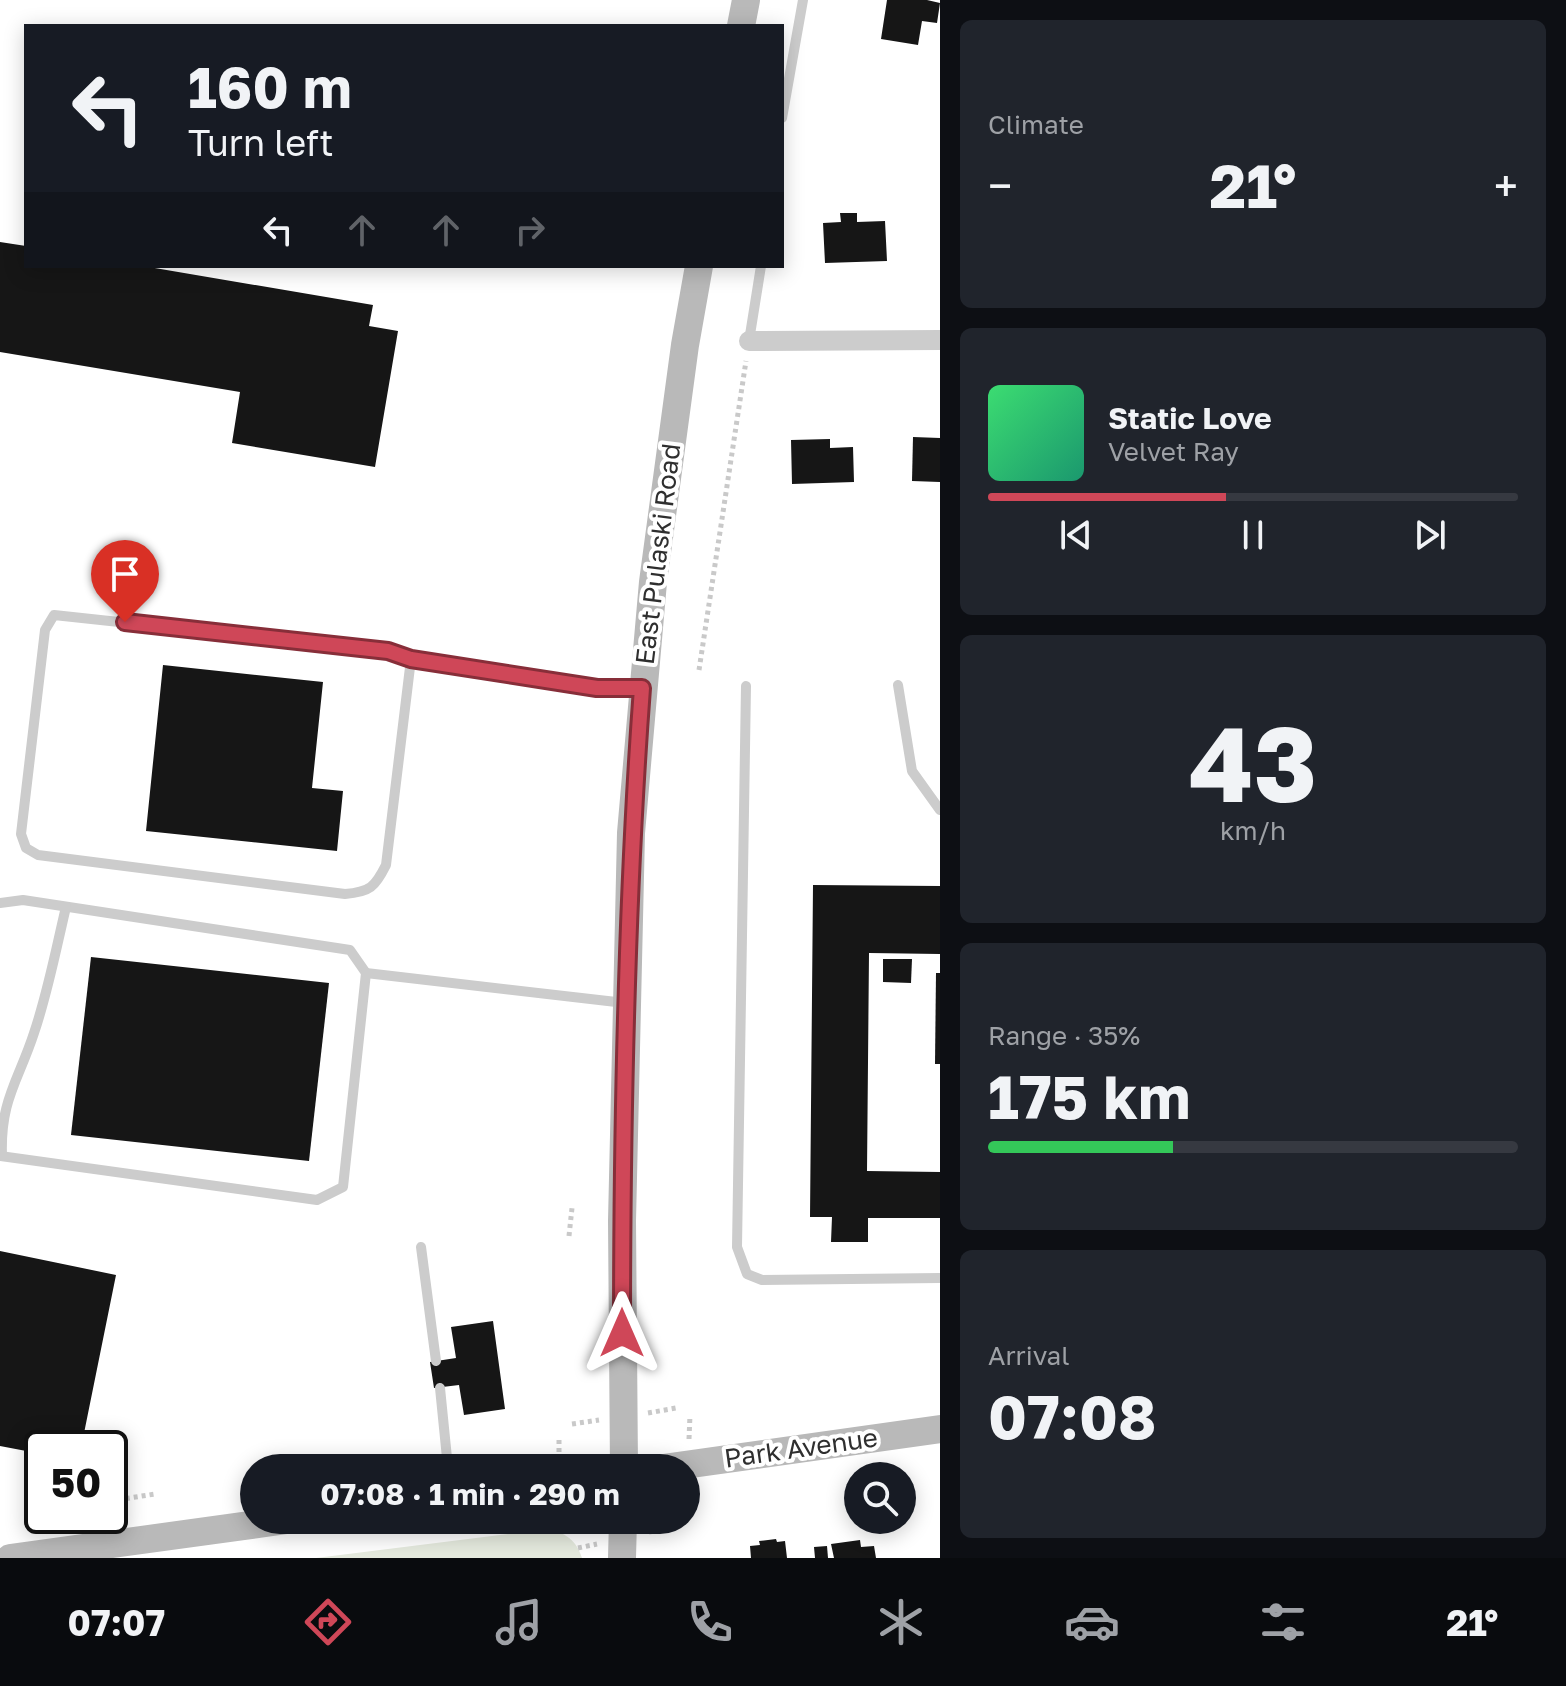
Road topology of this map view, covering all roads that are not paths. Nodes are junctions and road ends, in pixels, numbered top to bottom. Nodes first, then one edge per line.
1 (746, 0) edge
2 (803, 0) edge
3 (741, 24) edge
4 (784, 107) edge
5 (699, 268) edge
6 (761, 268) edge
7 (940, 340) edge
8 (749, 341) joint
9 (411, 659) junction
10 (898, 685) dead end
11 (746, 686) dead end
12 (642, 688) junction
13 (940, 810) edge
14 (0, 903) edge
15 (66, 907) junction
16 (366, 973) junction
17 (625, 1003) junction
18 (1, 1156) edge
19 (421, 1247) dead end
20 (940, 1278) edge
21 (436, 1361) dead end
22 (440, 1388) dead end
23 (940, 1429) edge
24 (447, 1454) edge
25 (624, 1454) edge
26 (700, 1463) edge
27 (240, 1526) edge
28 (623, 1534) edge
29 (10, 1558) edge
30 (622, 1558) edge

1 - 3 main road
2 - 4 lane
5 - 12 main road, East Pulaski Road
6 - 8 lane
7 - 8 street
9 - 9 lane
9 - 12 lane
10 - 13 lane
11 - 20 lane
12 - 17 main road, East Pulaski Road
14 - 15 lane
15 - 16 lane
15 - 18 lane
16 - 17 lane
16 - 18 lane
17 - 25 main road, East Pulaski Road
19 - 21 lane
22 - 24 lane
23 - 26 main road, Park Avenue
27 - 29 main road
28 - 30 main road

